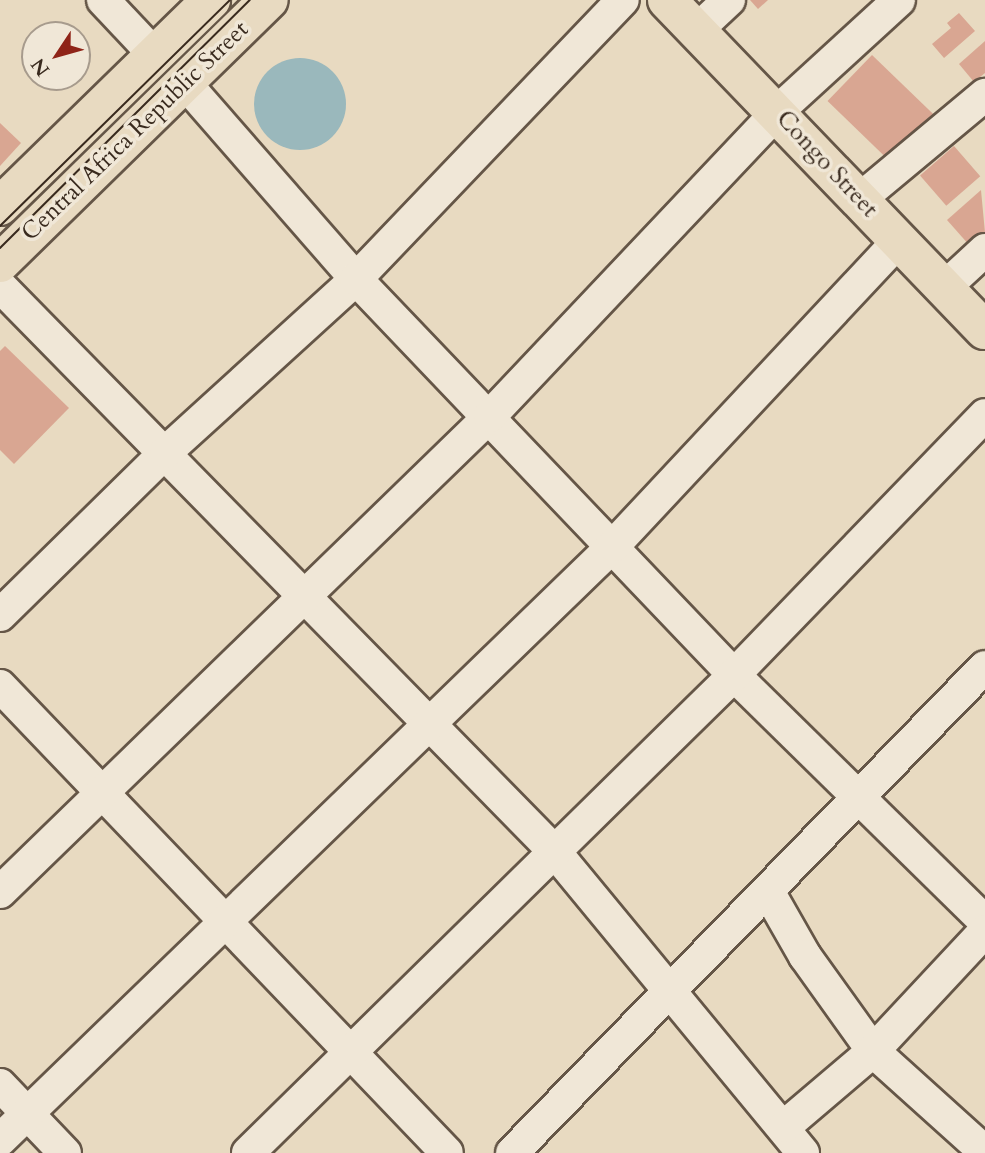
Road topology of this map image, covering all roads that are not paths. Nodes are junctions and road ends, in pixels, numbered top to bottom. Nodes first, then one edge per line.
1 (103, 0) edge
2 (211, 0) edge
3 (269, 0) edge
4 (623, 0) edge
5 (667, 0) edge
6 (729, 0) edge
7 (899, 0) edge
8 (697, 30) junction
9 (153, 53) junction
10 (185, 83) junction
11 (985, 95) edge
12 (778, 111) junction
13 (860, 199) junction
14 (0, 206) edge
15 (898, 240) junction
16 (985, 250) edge
17 (0, 263) edge
18 (356, 279) junction
19 (0, 286) edge
20 (944, 288) junction
21 (985, 330) edge
22 (985, 415) edge
23 (490, 416) junction
24 (166, 452) junction
25 (614, 545) junction
26 (305, 596) junction
27 (0, 615) edge
28 (985, 667) edge
29 (734, 675) junction
30 (0, 686) edge
31 (429, 726) junction
32 (101, 792) junction
33 (861, 800) junction
34 (555, 852) junction
35 (0, 892) edge
36 (769, 892) junction
37 (223, 922) junction
38 (985, 922) edge
39 (985, 931) edge
40 (668, 992) junction
41 (348, 1051) junction
42 (873, 1052) junction
43 (0, 1085) edge
44 (27, 1113) junction
45 (785, 1126) junction
46 (0, 1140) edge
47 (985, 1152) edge
48 (65, 1153) edge
49 (248, 1153) edge
50 (447, 1153) edge
51 (512, 1153) edge
52 (803, 1153) edge

1 - 9 street
2 - 9 main road, Central Africa Republic Street
3 - 10 main road, Central Africa Republic Street
4 - 18 street
5 - 8 main road, Congo Street
6 - 8 street
7 - 12 street
8 - 12 main road, Congo Street
9 - 14 main road, Central Africa Republic Street
10 - 17 main road, Central Africa Republic Street
10 - 18 street
11 - 13 street
12 - 13 main road, Congo Street
12 - 23 street
13 - 15 main road, Congo Street
15 - 20 main road, Congo Street
15 - 25 street
16 - 20 street
18 - 23 street
18 - 24 street
19 - 24 street
20 - 21 main road, Congo Street
22 - 29 street
23 - 25 street
23 - 26 street
24 - 26 street
24 - 27 street
25 - 29 street
25 - 31 street
26 - 31 street
26 - 32 street
28 - 33 street
29 - 33 street
29 - 34 street
30 - 32 street
31 - 34 street
31 - 37 street
32 - 35 street
32 - 37 street
33 - 36 street
33 - 38 street
34 - 40 street
34 - 41 street
36 - 40 street
36 - 42 street
37 - 41 street
37 - 44 street
39 - 42 street
40 - 45 street
40 - 51 street
41 - 49 street
41 - 50 street
42 - 45 street
42 - 47 street
43 - 44 street
44 - 46 street
44 - 48 street
45 - 52 street

